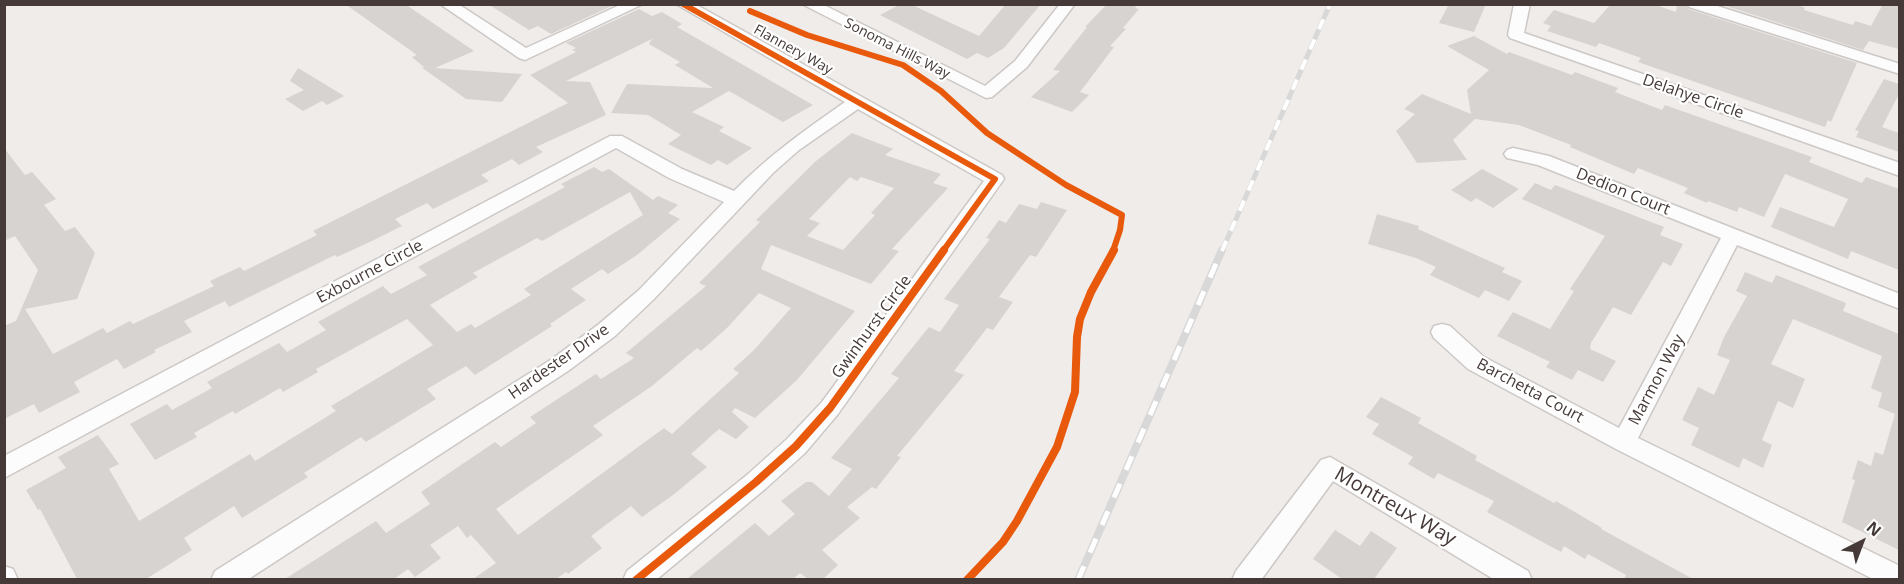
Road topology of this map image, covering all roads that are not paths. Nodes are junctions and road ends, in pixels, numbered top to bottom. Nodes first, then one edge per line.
1 (447, 4) edge
2 (636, 4) edge
3 (683, 4) edge
4 (809, 4) edge
5 (1068, 4) edge
6 (1522, 4) edge
7 (1694, 4) edge
8 (1899, 69) edge
9 (858, 101) junction
10 (1513, 154) dead end
11 (1899, 170) edge
12 (738, 200) junction
13 (1732, 236) junction
14 (1899, 302) edge
15 (1442, 332) dead end
16 (1624, 442) junction
17 (4, 468) edge
18 (224, 579) edge
19 (636, 579) edge
20 (1245, 579) edge
21 (1519, 579) edge
22 (1899, 579) edge

1 - 2 street
3 - 9 street, Flannery Way
4 - 5 street, Sonoma Hills Way
6 - 11 street, Delahye Circle
7 - 8 street
9 - 12 street, Hardester Drive
9 - 19 street, Gwinhurst Circle
10 - 13 street, Dedion Court
12 - 17 street, Exbourne Circle
12 - 18 street, Hardester Drive
13 - 14 street
13 - 16 street, Marmon Way
15 - 16 street, Barchetta Court
16 - 22 street, Marmon Way
20 - 21 street, Montreux Way

